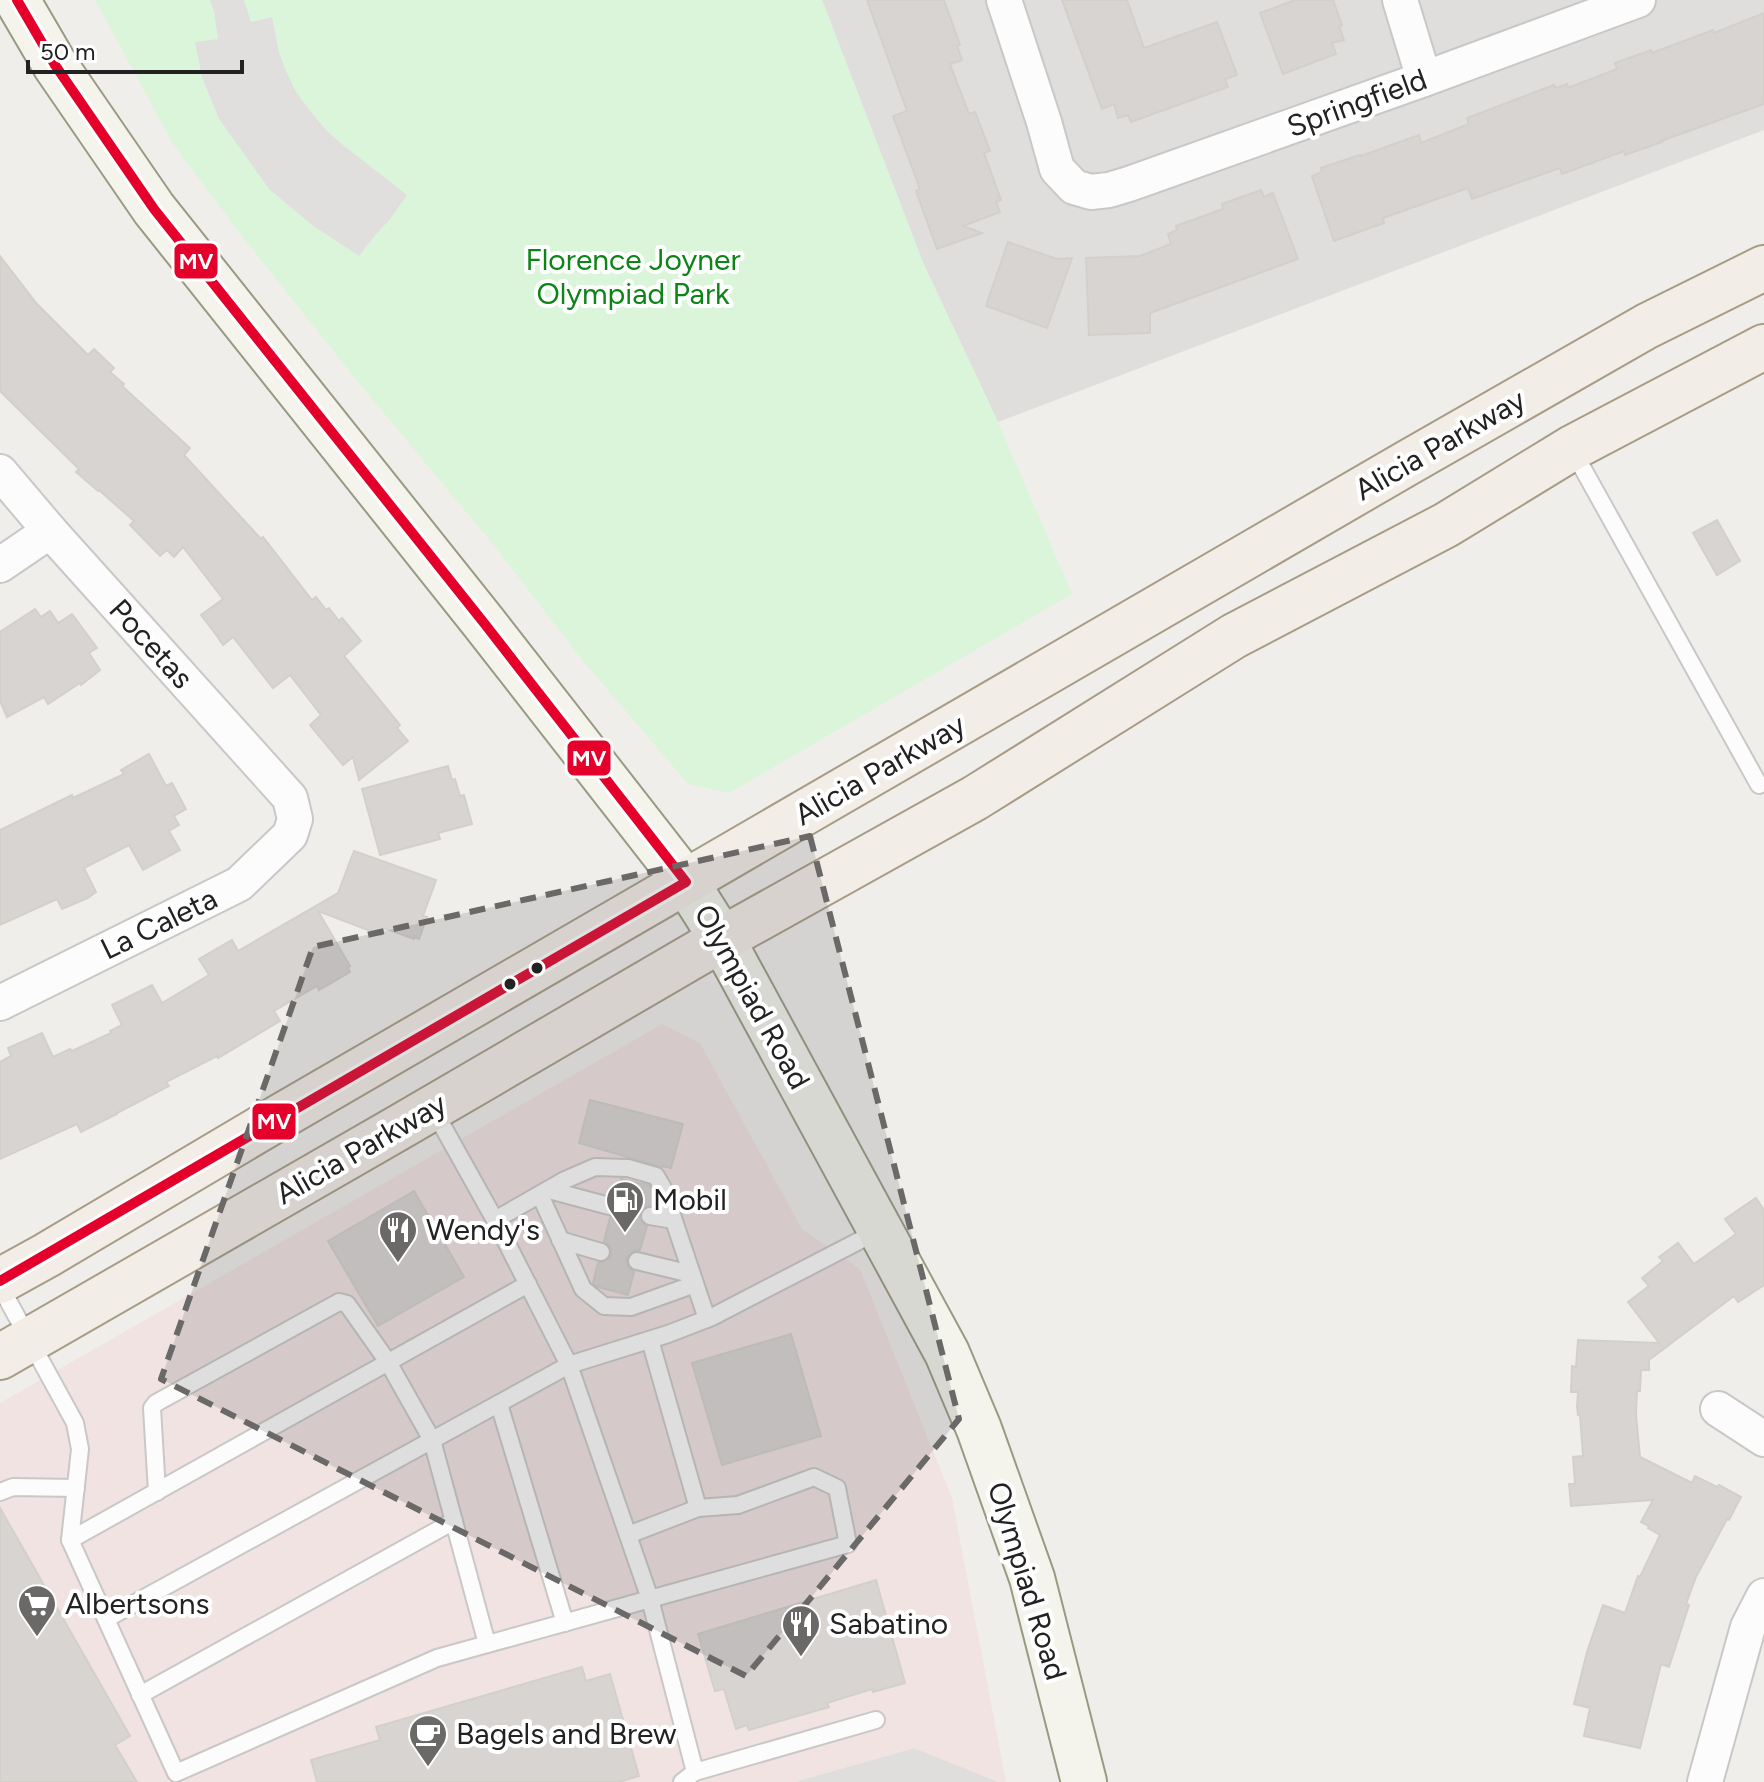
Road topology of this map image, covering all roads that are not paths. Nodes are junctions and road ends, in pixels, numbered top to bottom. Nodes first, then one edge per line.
1 (17, 0) edge
2 (1004, 0) edge
3 (1400, 0) edge
4 (1638, 0) edge
5 (1424, 79) junction
6 (1764, 268) edge
7 (1764, 347) edge
8 (1572, 448) junction
9 (0, 472) edge
10 (50, 531) junction
11 (0, 565) edge
12 (1759, 785) dead end
13 (295, 819) joint
14 (686, 882) junction
15 (722, 939) junction
16 (0, 1003) edge
17 (432, 1107) junction
18 (544, 1192) junction
19 (613, 1207) dead end
20 (650, 1216) dead end
21 (495, 1220) junction
22 (673, 1220) junction
23 (881, 1229) junction
24 (560, 1240) junction
25 (601, 1252) dead end
26 (637, 1261) dead end
27 (693, 1279) junction
28 (0, 1283) edge
29 (528, 1284) junction
30 (707, 1319) junction
31 (650, 1340) junction
32 (15, 1348) edge
33 (388, 1362) junction
34 (569, 1365) junction
35 (499, 1404) junction
36 (1718, 1409) dead end
37 (1764, 1439) edge
38 (432, 1440) junction
39 (76, 1488) junction
40 (0, 1492) edge
41 (157, 1492) junction
42 (698, 1508) junction
43 (454, 1521) junction
44 (628, 1535) junction
45 (70, 1540) junction
46 (1764, 1596) edge
47 (650, 1599) junction
48 (106, 1619) junction
49 (565, 1623) junction
50 (487, 1644) junction
51 (140, 1695) junction
52 (876, 1720) dead end
53 (688, 1777) edge
54 (1084, 1782) edge
55 (1705, 1782) edge

1 - 14 main road, Olympiad Road
2 - 5 street, Springfield
3 - 5 street
4 - 5 street, Springfield
6 - 14 main road, Alicia Parkway
7 - 8 main road, Alicia Parkway
8 - 12 lane
8 - 15 main road, Alicia Parkway
9 - 10 street, Pocetas
10 - 11 street
10 - 13 street, Pocetas
13 - 16 street, La Caleta
14 - 15 main road, Olympiad Road
14 - 28 main road, Alicia Parkway
15 - 17 main road, Alicia Parkway
15 - 23 main road, Olympiad Road
17 - 21 lane
17 - 32 main road, Alicia Parkway
18 - 19 lane
18 - 21 lane
18 - 22 lane
18 - 24 lane
20 - 22 lane
21 - 29 lane
22 - 27 lane
23 - 30 lane
23 - 54 main road, Olympiad Road
24 - 25 lane
24 - 27 lane
26 - 27 lane
27 - 30 lane
28 - 32 lane
29 - 33 lane
29 - 34 lane
30 - 31 lane
31 - 34 lane
31 - 42 lane
32 - 39 lane
33 - 38 lane
33 - 41 lane
33 - 41 lane
34 - 35 lane
34 - 44 lane
35 - 38 lane
35 - 49 lane
36 - 37 street
38 - 43 lane
38 - 48 lane
39 - 40 lane
39 - 45 lane
41 - 45 lane
42 - 44 lane
42 - 47 lane
43 - 50 lane
43 - 51 lane
44 - 47 lane
45 - 48 lane
46 - 55 street
47 - 49 lane
47 - 53 lane
48 - 51 lane
49 - 50 lane
50 - 51 lane
52 - 53 lane

